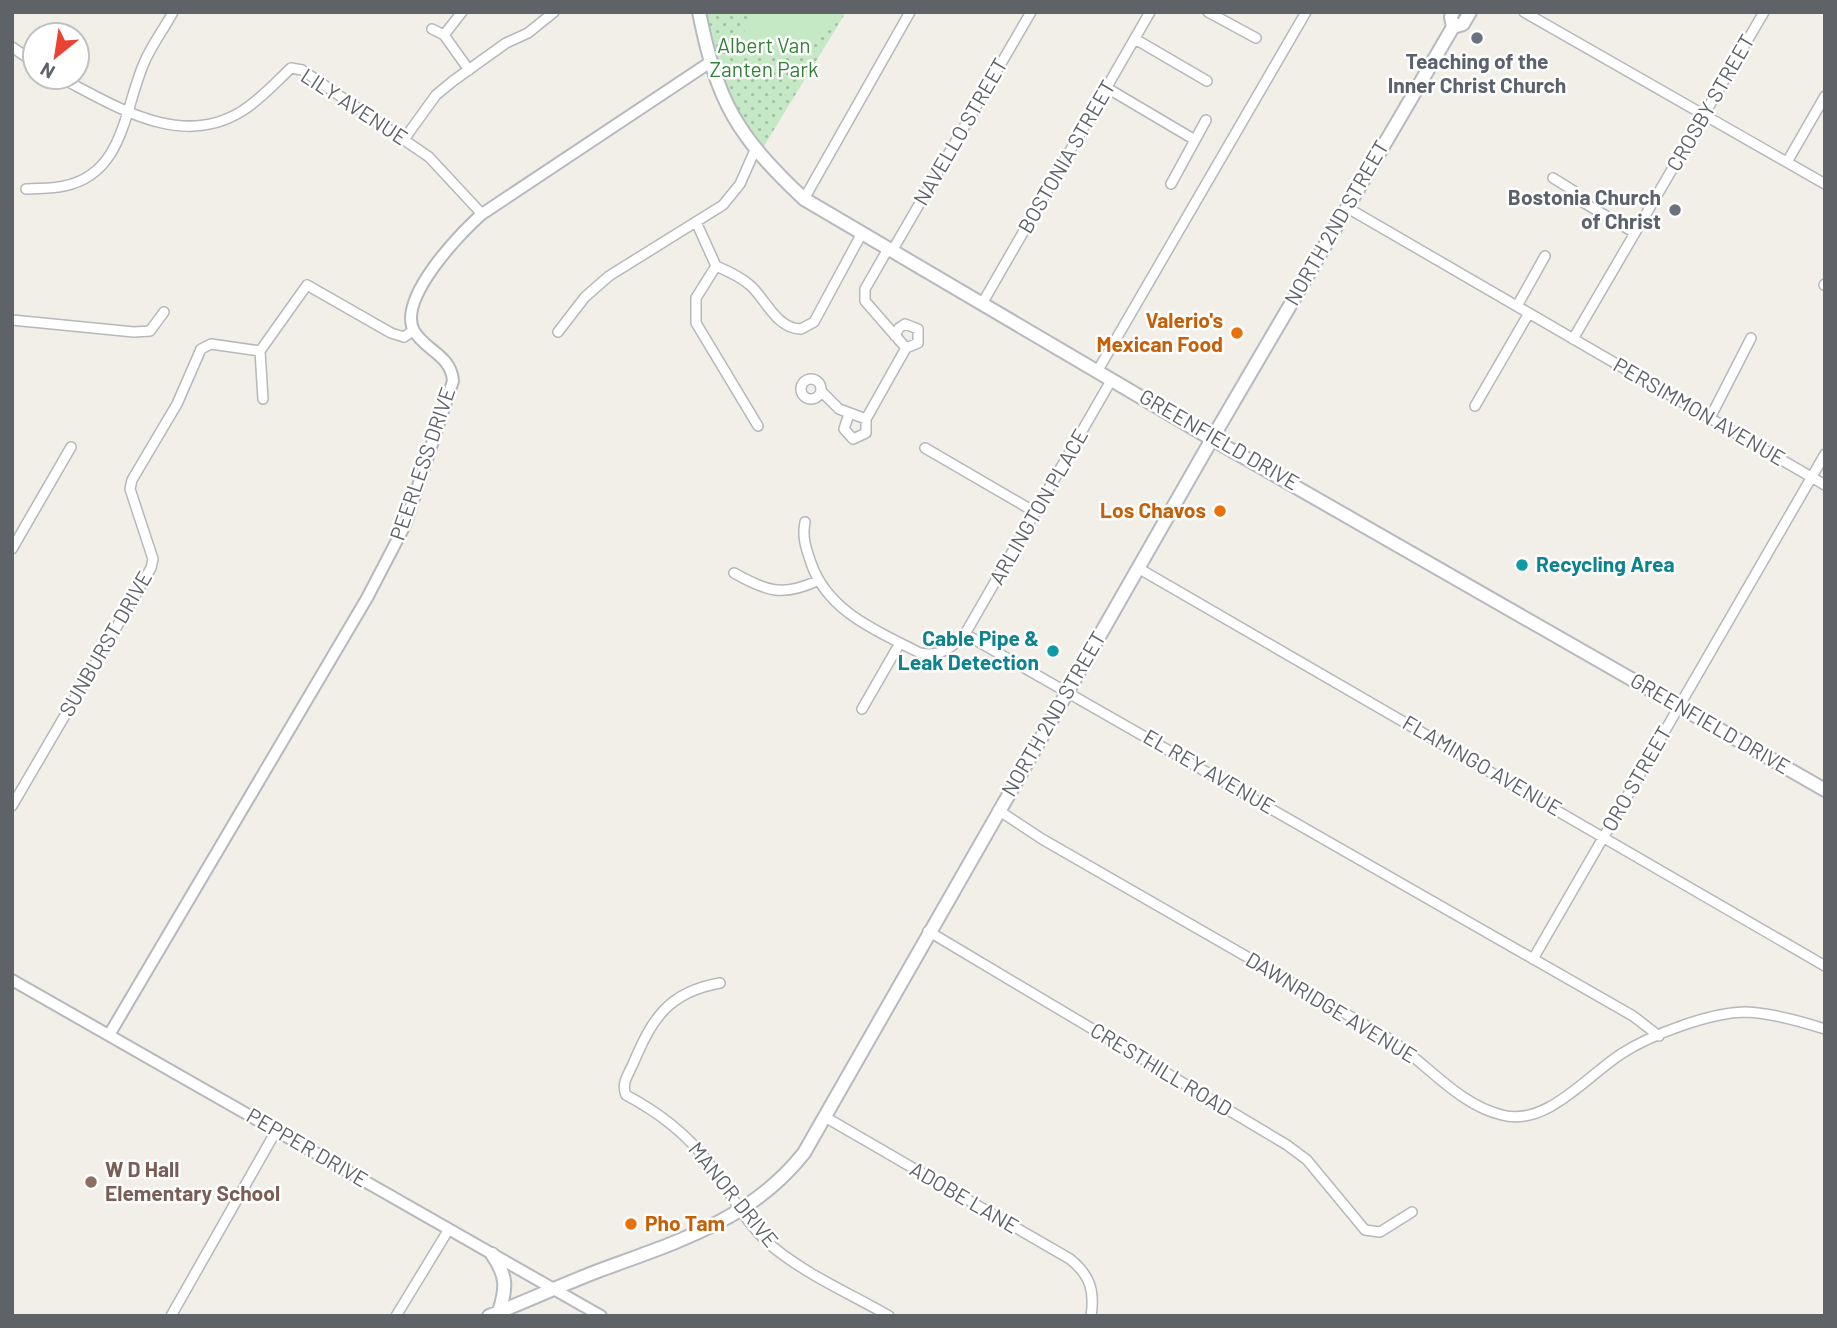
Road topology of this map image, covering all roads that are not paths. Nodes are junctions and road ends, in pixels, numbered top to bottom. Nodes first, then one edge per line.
1 (173, 12) edge
2 (462, 12) edge
3 (554, 12) edge
4 (699, 12) edge
5 (910, 12) edge
6 (1031, 12) edge
7 (1150, 12) edge
8 (1208, 12) edge
9 (1307, 12) edge
10 (1453, 12) edge
11 (1470, 12) edge
12 (1524, 12) edge
13 (1764, 12) edge
14 (1452, 27) junction
15 (432, 29) dead end
16 (444, 35) junction
17 (1256, 38) dead end
18 (1135, 39) junction
19 (709, 63) junction
20 (469, 70) junction
21 (1207, 81) dead end
22 (1107, 88) junction
23 (86, 91) edge
24 (1825, 96) edge
25 (129, 113) junction
26 (1704, 114) junction
27 (1206, 120) dead end
28 (405, 138) junction
29 (1195, 140) junction
30 (755, 149) junction
31 (1787, 162) junction
32 (1553, 178) dead end
33 (1171, 184) dead end
34 (1825, 184) edge
35 (26, 189) dead end
36 (804, 199) junction
37 (1346, 207) junction
38 (482, 214) junction
39 (697, 223) junction
40 (862, 233) junction
41 (1635, 233) junction
42 (890, 250) junction
43 (1545, 256) dead end
44 (716, 265) junction
45 (983, 302) junction
46 (1517, 306) junction
47 (164, 312) dead end
48 (1529, 313) junction
49 (12, 320) edge
50 (414, 330) junction
51 (558, 332) dead end
52 (895, 336) junction
53 (1751, 338) dead end
54 (1573, 339) junction
55 (906, 348) junction
56 (260, 351) junction
57 (1098, 370) junction
58 (1112, 379) junction
59 (821, 391) dead end
60 (263, 399) dead end
61 (1475, 406) dead end
62 (849, 414) junction
63 (1710, 418) junction
64 (866, 419) junction
65 (758, 426) dead end
66 (1212, 439) junction
67 (71, 447) dead end
68 (925, 448) dead end
69 (1825, 454) edge
70 (1812, 477) junction
71 (1825, 485) edge
72 (1035, 512) junction
73 (806, 522) dead end
74 (12, 549) edge
75 (1138, 568) junction
76 (734, 573) dead end
77 (817, 581) junction
78 (965, 634) junction
79 (900, 643) junction
80 (1067, 690) junction
81 (1679, 706) junction
82 (862, 709) dead end
83 (1825, 790) edge
84 (12, 806) edge
85 (998, 810) junction
86 (1604, 836) junction
87 (928, 932) junction
88 (1533, 959) junction
89 (1825, 966) edge
90 (12, 980) edge
91 (720, 983) dead end
92 (1825, 1029) edge
93 (109, 1035) junction
94 (1659, 1036) junction
95 (825, 1117) junction
96 (276, 1131) junction
97 (741, 1212) junction
98 (1412, 1212) dead end
99 (449, 1229) junction
100 (492, 1254) junction
101 (555, 1289) junction
102 (494, 1314) edge
103 (172, 1316) edge
104 (396, 1316) edge
105 (601, 1316) edge
106 (889, 1316) edge
107 (1091, 1316) edge

1 - 25 street
2 - 16 street
3 - 20 street
4 - 19 main road, GREENFIELD DRIVE
5 - 36 street
6 - 42 street, NAVELLO STREET
7 - 18 street, BOSTONIA STREET
8 - 17 street
9 - 57 street
10 - 14 main road, NORTH 2ND STREET
11 - 14 main road, NORTH 2ND STREET
12 - 26 street
13 - 26 street, CROSBY STREET
14 - 37 main road, NORTH 2ND STREET
15 - 16 street
16 - 20 street
18 - 21 street
18 - 22 street, BOSTONIA STREET
19 - 30 main road, GREENFIELD DRIVE
19 - 38 street
20 - 28 street
22 - 29 street
22 - 45 street, BOSTONIA STREET
23 - 25 street, LILY AVENUE
24 - 31 street
25 - 28 street, LILY AVENUE
25 - 35 street
26 - 31 street
26 - 41 street, CROSBY STREET
27 - 29 street
28 - 38 street, LILY AVENUE
29 - 33 street
30 - 36 main road, GREENFIELD DRIVE
30 - 39 street
31 - 34 street
32 - 41 street
36 - 40 main road, GREENFIELD DRIVE
37 - 46 street
37 - 66 main road, NORTH 2ND STREET
38 - 50 street
39 - 44 street
39 - 51 street
40 - 42 main road, GREENFIELD DRIVE
40 - 44 street
41 - 54 street, CROSBY STREET
42 - 45 main road, GREENFIELD DRIVE
42 - 52 street, NAVELLO STREET
43 - 46 street
44 - 65 street
45 - 57 main road, GREENFIELD DRIVE
46 - 48 street
47 - 49 street
48 - 54 street, PERSIMMON AVENUE
48 - 61 street
50 - 56 street
50 - 93 street, PEERLESS DRIVE
52 - 55 street
52 - 55 street
53 - 63 street
54 - 63 street, PERSIMMON AVENUE
55 - 64 street
56 - 60 street
56 - 84 street, SUNBURST DRIVE
57 - 58 main road, GREENFIELD DRIVE
58 - 66 main road, GREENFIELD DRIVE
58 - 72 street, ARLINGTON PLACE
59 - 62 street
62 - 64 street
62 - 64 street
63 - 70 street, PERSIMMON AVENUE
66 - 75 main road, NORTH 2ND STREET
66 - 81 main road, GREENFIELD DRIVE
67 - 74 street
68 - 72 street
69 - 70 street, ORO STREET
70 - 71 street, PERSIMMON AVENUE
70 - 81 street, ORO STREET
72 - 78 street, ARLINGTON PLACE
73 - 77 street
75 - 80 main road, NORTH 2ND STREET
75 - 86 street, FLAMINGO AVENUE
76 - 77 street
77 - 79 street
78 - 79 street
78 - 80 street, EL REY AVENUE
79 - 82 street
80 - 85 main road, NORTH 2ND STREET
80 - 88 street, EL REY AVENUE
81 - 83 main road, GREENFIELD DRIVE
81 - 86 street, ORO STREET
85 - 87 main road, NORTH 2ND STREET
85 - 94 street, DAWNRIDGE AVENUE
86 - 88 street, ORO STREET
86 - 89 street, FLAMINGO AVENUE
87 - 95 main road, NORTH 2ND STREET
87 - 98 street, CRESTHILL ROAD
88 - 94 street, EL REY AVENUE
90 - 93 street, PEPPER DRIVE
91 - 97 street, MANOR DRIVE
92 - 94 street, DAWNRIDGE AVENUE
93 - 96 street, PEPPER DRIVE
95 - 97 main road, NORTH 2ND STREET
95 - 107 street, ADOBE LANE
96 - 99 street, PEPPER DRIVE
96 - 103 street
97 - 101 main road, NORTH 2ND STREET
97 - 106 street, MANOR DRIVE
99 - 100 street, PEPPER DRIVE
99 - 104 street
100 - 101 street, PEPPER DRIVE
100 - 102 main road
101 - 102 main road, NORTH 2ND STREET
101 - 105 street, PEPPER DRIVE

